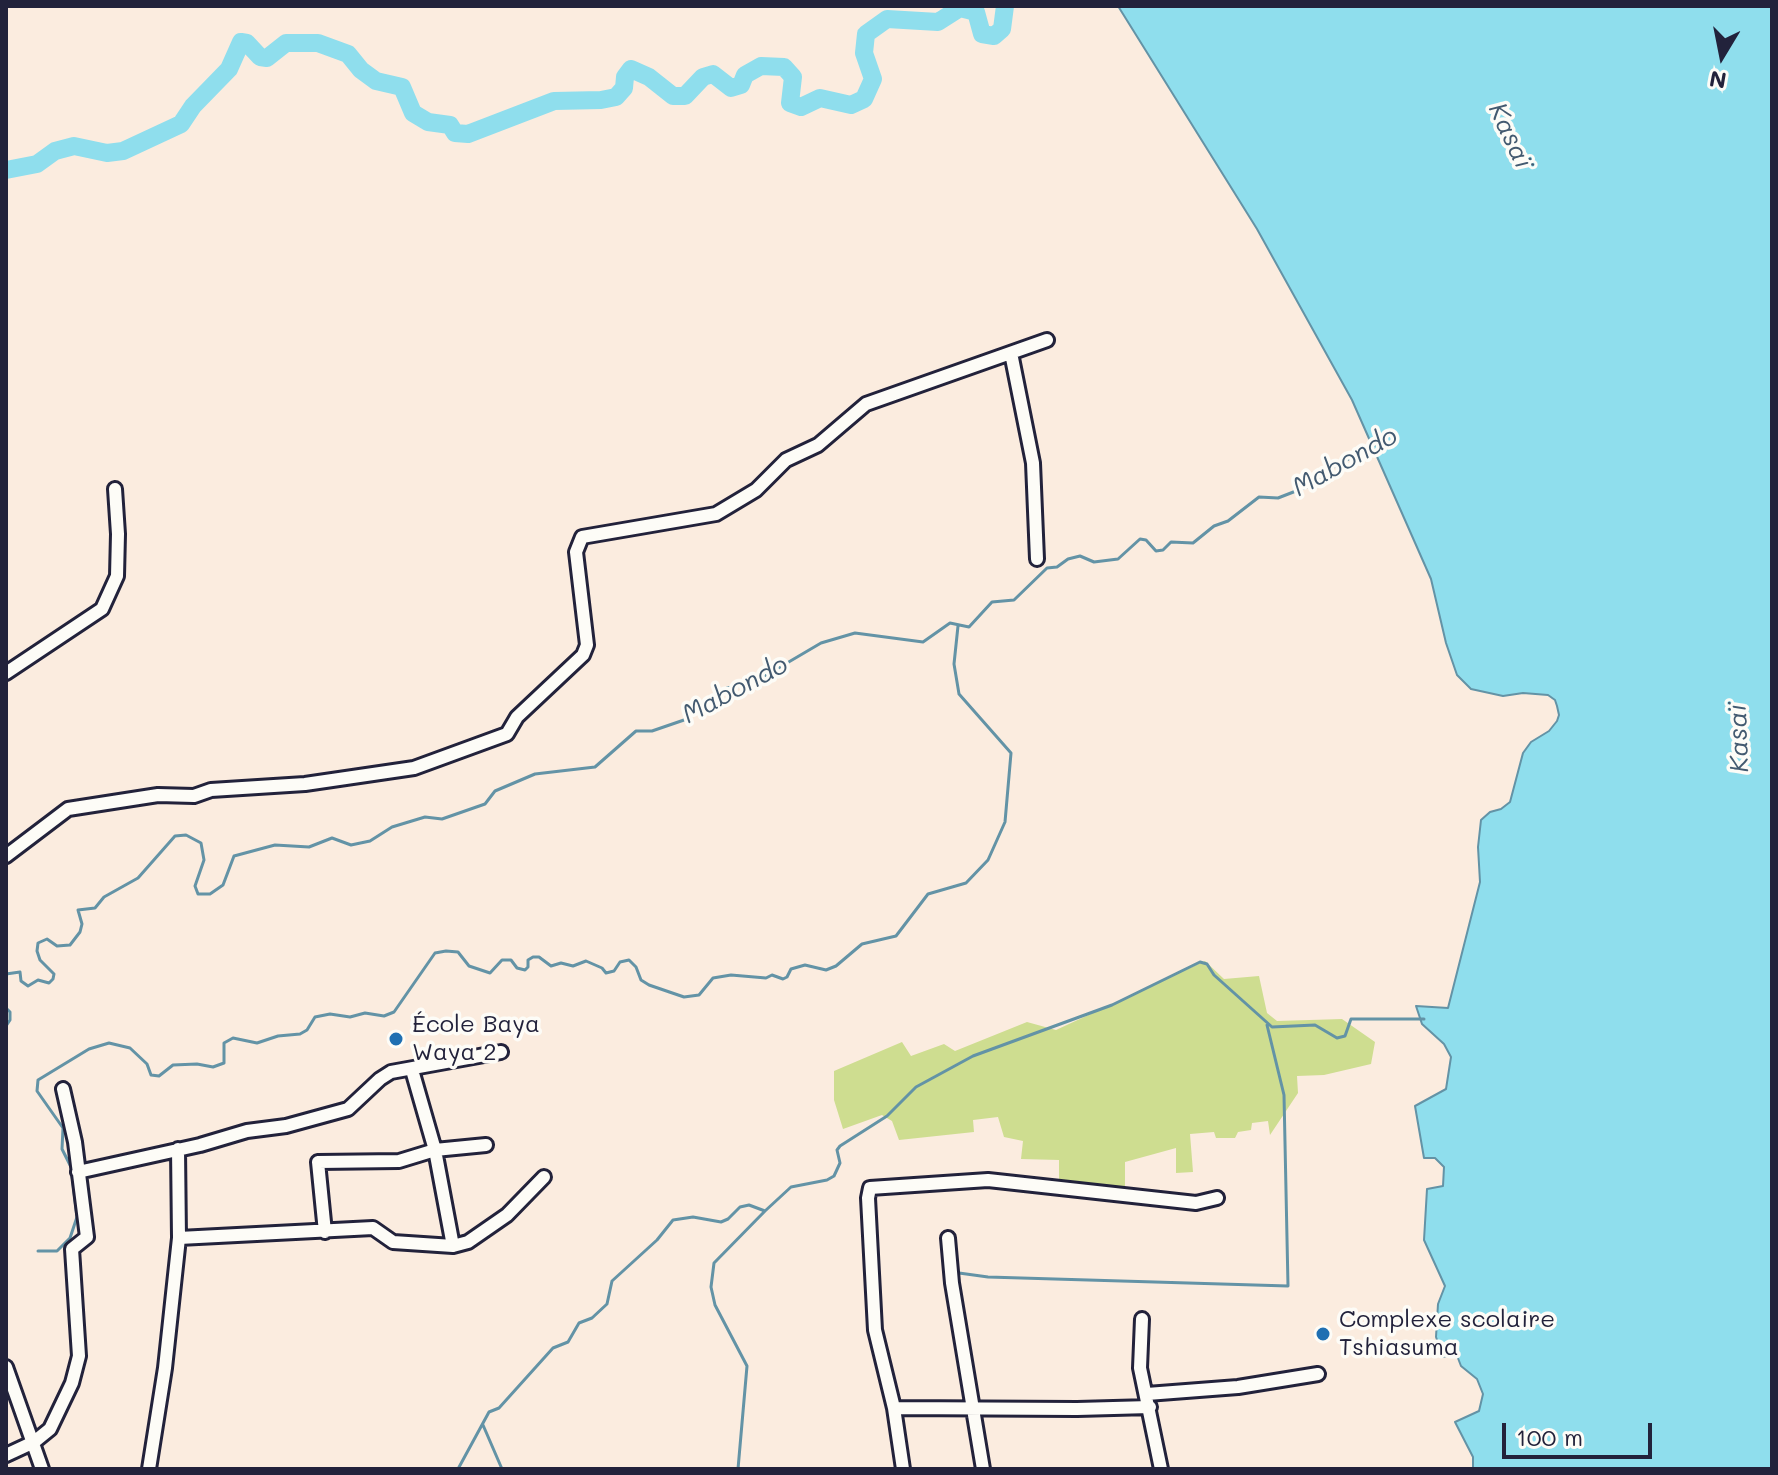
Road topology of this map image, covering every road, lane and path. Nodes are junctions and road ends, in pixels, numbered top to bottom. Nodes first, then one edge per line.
1 (1047, 340) dead end
2 (1011, 353) junction
3 (115, 489) dead end
4 (1037, 559) dead end
5 (6, 673) edge
6 (7, 853) edge
7 (501, 1052) dead end
8 (412, 1070) junction
9 (63, 1089) dead end
10 (486, 1145) dead end
11 (178, 1149) junction
12 (435, 1150) junction
13 (78, 1172) junction
14 (544, 1177) dead end
15 (1217, 1198) dead end
16 (325, 1232) junction
17 (179, 1238) junction
18 (948, 1238) dead end
19 (453, 1246) junction
20 (1142, 1319) dead end
21 (6, 1367) edge
22 (1318, 1374) dead end
23 (1148, 1400) junction
24 (974, 1407) junction
25 (894, 1408) junction
26 (34, 1442) junction
27 (6, 1455) edge
28 (42, 1469) edge
29 (149, 1469) edge
30 (903, 1469) edge
31 (983, 1469) edge
32 (1161, 1469) edge

1 - 2 street
2 - 4 street
2 - 6 street
3 - 5 street
7 - 8 street
8 - 11 street
8 - 12 street
9 - 13 street
10 - 12 street
11 - 13 street
11 - 17 street
12 - 16 street
12 - 19 street
13 - 26 street
14 - 19 street
15 - 25 street
16 - 17 street
16 - 19 street
17 - 29 street
18 - 24 street
20 - 23 street
21 - 26 street
22 - 23 street
23 - 24 street
23 - 32 street
24 - 25 street
24 - 31 street
25 - 30 street
26 - 27 street
26 - 28 street

